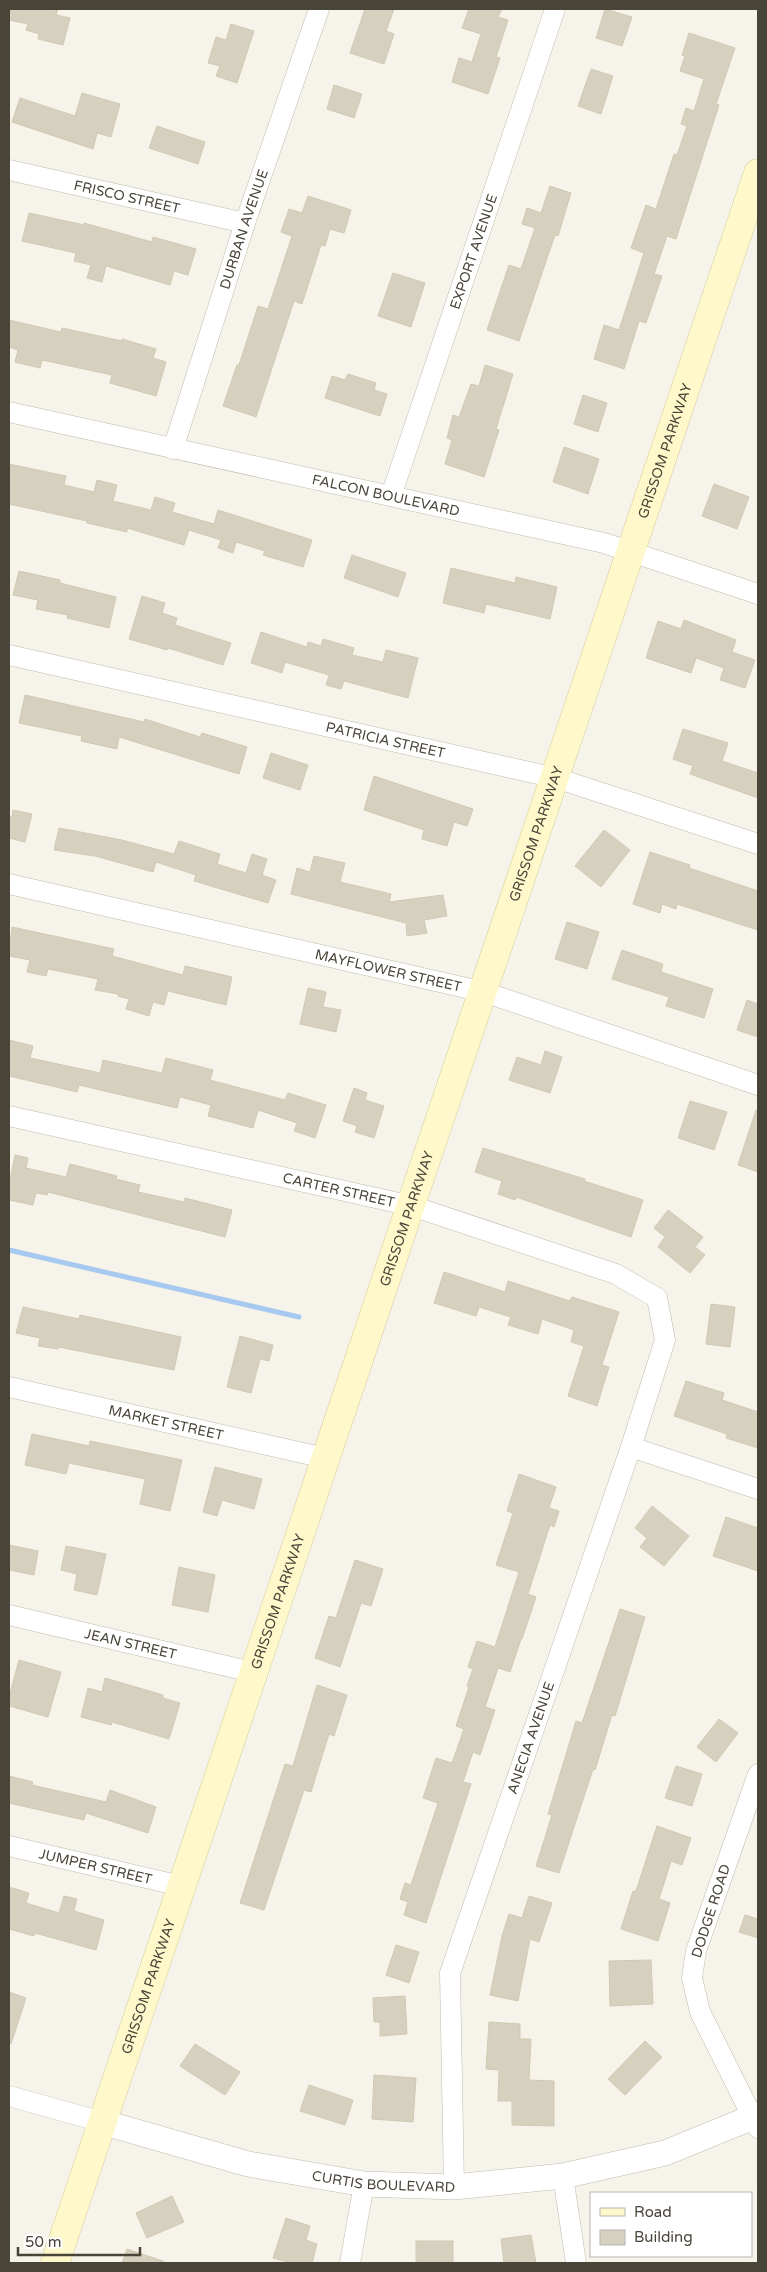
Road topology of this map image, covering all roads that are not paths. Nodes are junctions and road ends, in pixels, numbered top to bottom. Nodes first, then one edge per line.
1 (319, 9) edge
2 (555, 9) edge
3 (9, 170) edge
4 (758, 173) edge
5 (245, 223) junction
6 (9, 412) edge
7 (173, 450) junction
8 (391, 496) junction
9 (632, 551) junction
10 (758, 594) edge
11 (9, 655) edge
12 (556, 778) junction
13 (758, 844) edge
14 (9, 884) edge
15 (484, 992) junction
16 (758, 1085) edge
17 (9, 1116) edge
18 (412, 1206) junction
19 (657, 1298) joint
20 (9, 1387) edge
21 (631, 1447) junction
22 (325, 1458) junction
23 (758, 1490) edge
24 (9, 1615) edge
25 (252, 1672) junction
26 (758, 1774) edge
27 (9, 1846) edge
28 (181, 1886) junction
29 (9, 2096) edge
30 (757, 2120) edge
31 (102, 2122) junction
32 (563, 2176) junction
33 (364, 2184) junction
34 (454, 2187) junction
35 (54, 2263) edge
36 (350, 2263) edge
37 (576, 2263) edge

1 - 5 street, DURBAN AVENUE
2 - 8 street, EXPORT AVENUE
3 - 5 street, FRISCO STREET
4 - 9 main road, GRISSOM PARKWAY
5 - 7 street, DURBAN AVENUE
6 - 7 street, FALCON BOULEVARD
7 - 8 street, FALCON BOULEVARD
8 - 9 street, FALCON BOULEVARD
9 - 10 street, FALCON BOULEVARD
9 - 12 main road, GRISSOM PARKWAY
11 - 12 street, PATRICIA STREET
12 - 13 street, PATRICIA STREET
12 - 15 main road, GRISSOM PARKWAY
14 - 15 street, MAYFLOWER STREET
15 - 16 street, MAYFLOWER STREET
15 - 18 main road, GRISSOM PARKWAY
17 - 18 street, CARTER STREET
18 - 19 street, CARTER STREET
18 - 22 main road, GRISSOM PARKWAY
19 - 21 street, ANECIA AVENUE
20 - 22 street, MARKET STREET
21 - 23 street
21 - 34 street, ANECIA AVENUE
22 - 25 main road, GRISSOM PARKWAY
24 - 25 street, JEAN STREET
25 - 28 main road, GRISSOM PARKWAY
26 - 30 street, DODGE ROAD
27 - 28 street, JUMPER STREET
28 - 31 main road, GRISSOM PARKWAY
29 - 31 street, CURTIS BOULEVARD
30 - 32 street, CURTIS BOULEVARD
31 - 33 street, CURTIS BOULEVARD
31 - 35 main road, GRISSOM PARKWAY
32 - 34 street, CURTIS BOULEVARD
32 - 37 street
33 - 34 street, CURTIS BOULEVARD
33 - 36 street

